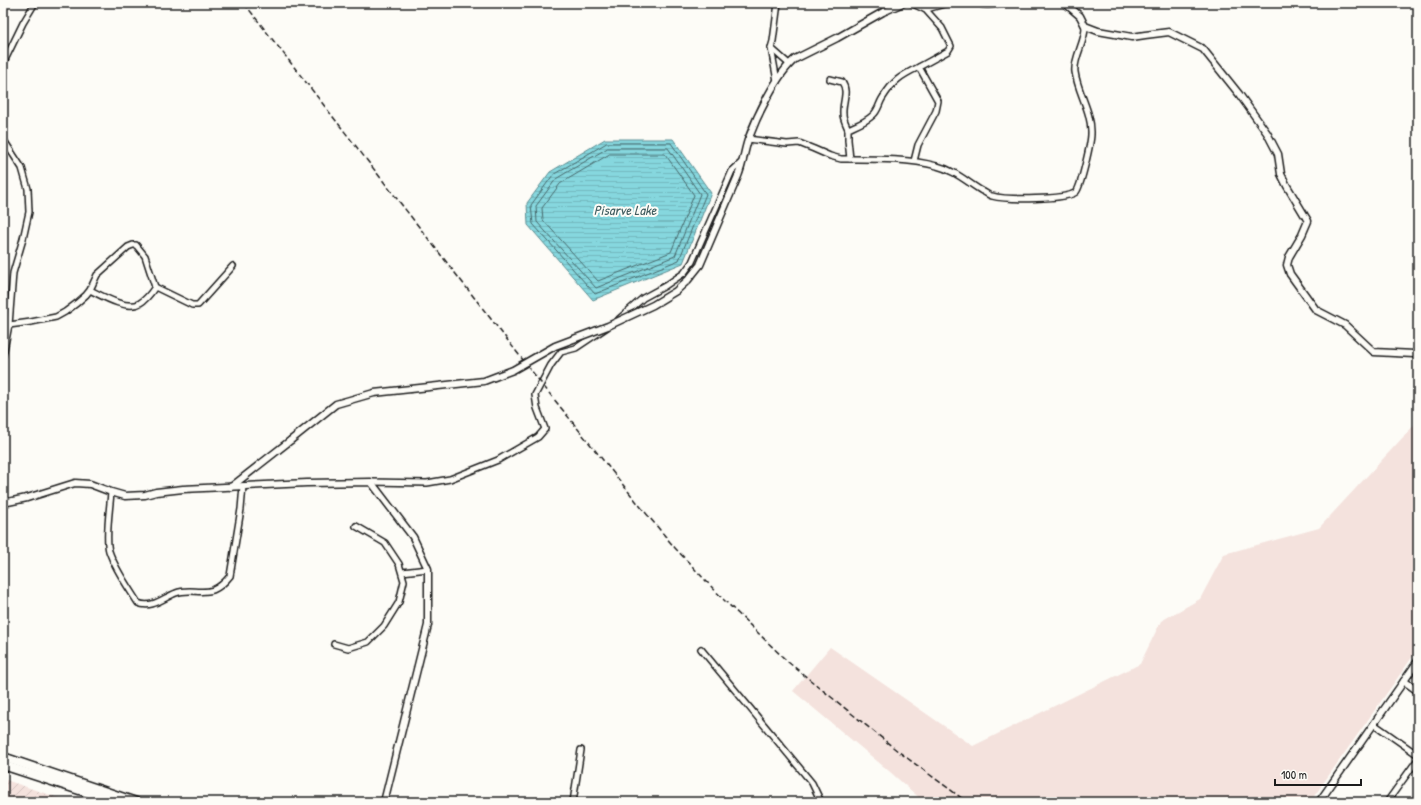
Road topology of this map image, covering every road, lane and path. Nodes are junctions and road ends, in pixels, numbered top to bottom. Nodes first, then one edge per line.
1 (35, 3) edge
2 (778, 3) edge
3 (903, 3) edge
4 (912, 3) edge
5 (946, 3) edge
6 (979, 3) edge
7 (998, 3) edge
8 (1065, 3) edge
9 (925, 9) junction
10 (1085, 26) junction
11 (770, 48) junction
12 (3, 64) edge
13 (789, 64) junction
14 (919, 67) junction
15 (830, 79) dead end
16 (777, 81) junction
17 (848, 129) junction
18 (3, 139) edge
19 (748, 140) junction
20 (850, 159) junction
21 (742, 161) junction
22 (914, 161) junction
23 (234, 266) dead end
24 (155, 287) junction
25 (90, 290) junction
26 (9, 325) junction
27 (3, 355) edge
28 (1418, 358) edge
29 (371, 482) junction
30 (231, 486) junction
31 (243, 486) junction
32 (111, 492) junction
33 (3, 503) edge
34 (356, 526) dead end
35 (428, 569) junction
36 (402, 572) junction
37 (334, 644) dead end
38 (701, 649) dead end
39 (1418, 661) edge
40 (1404, 681) junction
41 (1418, 691) edge
42 (1374, 724) junction
43 (581, 750) dead end
44 (1418, 755) edge
45 (3, 757) edge
46 (1418, 759) edge
47 (3, 765) edge
48 (116, 802) edge
49 (136, 802) edge
50 (384, 802) edge
51 (573, 802) edge
52 (821, 802) edge
53 (1319, 802) edge
54 (1387, 802) edge

1 - 12 street
2 - 11 street
3 - 13 street
4 - 9 street
5 - 9 street
6 - 7 street
8 - 10 street
9 - 14 street
10 - 22 street
10 - 28 street
11 - 13 street
11 - 16 street
13 - 16 street
14 - 17 street
14 - 22 street
15 - 17 street
16 - 19 street
17 - 20 street
18 - 26 street
19 - 20 street
19 - 21 street
20 - 22 street
21 - 29 street
21 - 30 street, bridge
23 - 24 street
24 - 25 street
24 - 25 street
25 - 26 street
26 - 27 street
29 - 31 street
29 - 35 street
30 - 31 street
30 - 32 street
31 - 32 street
32 - 33 street
34 - 36 street
35 - 36 street
35 - 50 street
36 - 37 street
38 - 52 street
39 - 40 street
40 - 41 street
40 - 42 street
42 - 44 street
42 - 53 street
43 - 51 street
45 - 49 highway
46 - 54 street
47 - 48 highway

